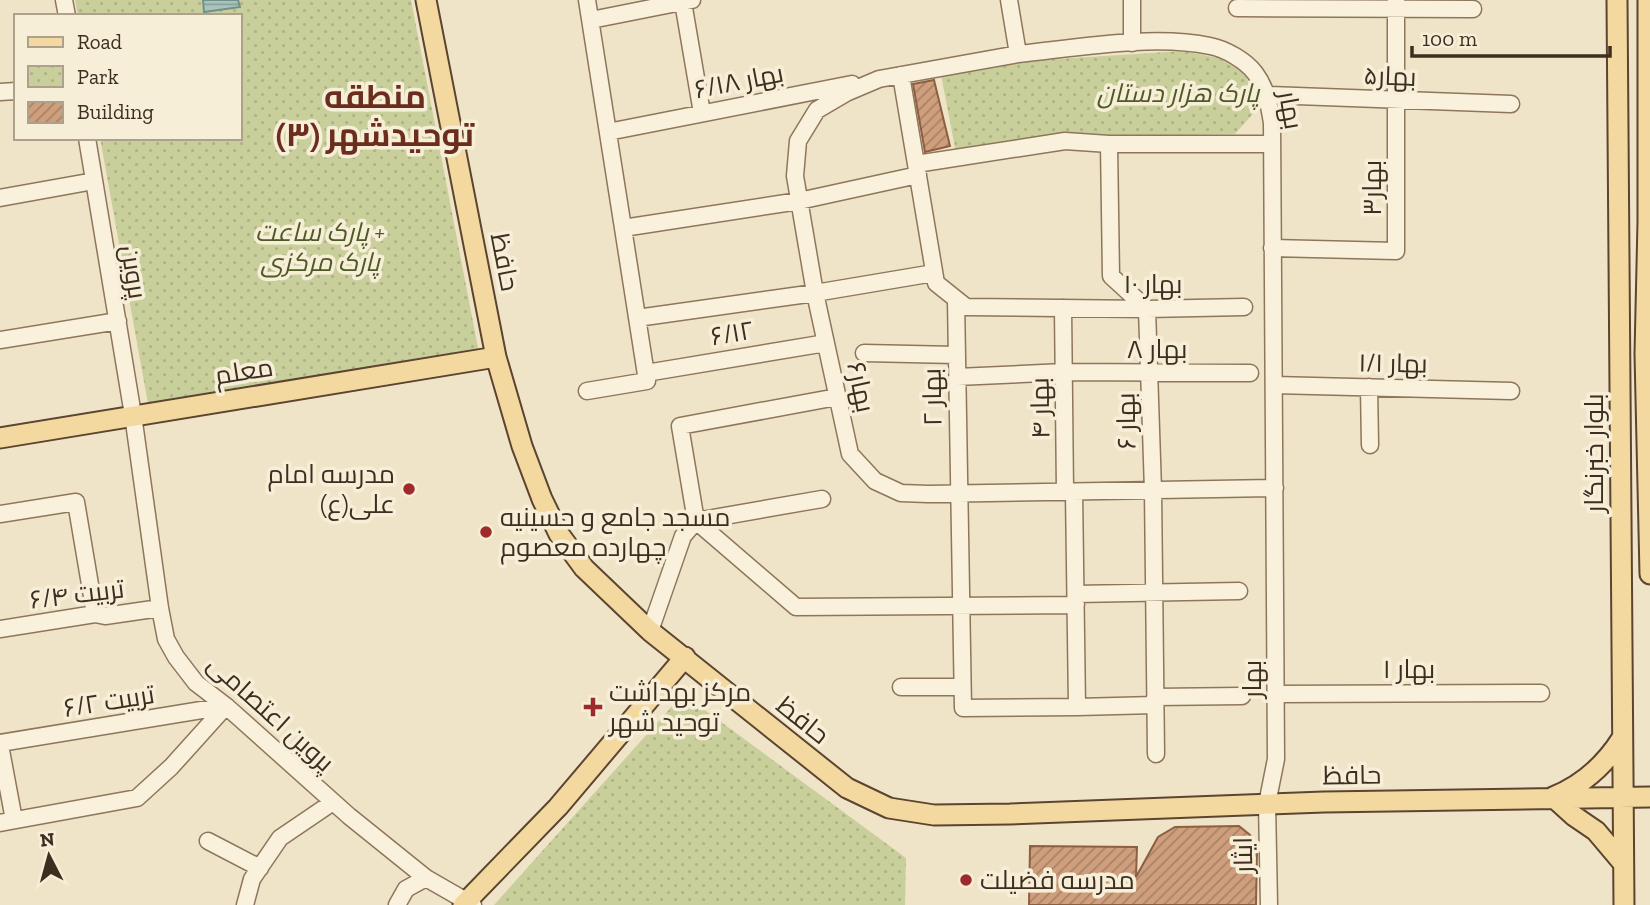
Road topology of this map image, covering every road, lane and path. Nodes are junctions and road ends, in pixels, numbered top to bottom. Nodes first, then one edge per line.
1 (426, 0) edge
2 (587, 0) edge
3 (1009, 0) edge
4 (1132, 0) edge
5 (1617, 0) edge
6 (1648, 0) edge
7 (688, 1) edge
8 (1396, 4) edge
9 (1237, 8) dead end
10 (1473, 9) dead end
11 (591, 20) junction
12 (1132, 43) junction
13 (1018, 54) junction
14 (901, 75) junction
15 (878, 79) junction
16 (1268, 96) junction
17 (1396, 102) junction
18 (1511, 104) dead end
19 (702, 113) junction
20 (608, 132) junction
21 (87, 140) edge
22 (1109, 144) junction
23 (1272, 144) junction
24 (917, 169) junction
25 (94, 181) junction
26 (0, 198) edge
27 (799, 201) junction
28 (623, 228) junction
29 (1272, 248) junction
30 (934, 273) junction
31 (815, 293) junction
32 (956, 300) junction
33 (1244, 307) dead end
34 (1147, 309) junction
35 (1063, 316) junction
36 (637, 318) junction
37 (118, 321) junction
38 (0, 340) edge
39 (826, 342) junction
40 (863, 353) dead end
41 (956, 355) junction
42 (496, 357) junction
43 (1064, 372) junction
44 (646, 373) junction
45 (1150, 373) junction
46 (1250, 373) dead end
47 (957, 377) junction
48 (1274, 385) junction
49 (1369, 387) junction
50 (587, 391) dead end
51 (1511, 391) dead end
52 (837, 397) junction
53 (133, 415) junction
54 (0, 438) edge
55 (1370, 445) dead end
56 (1275, 488) junction
57 (1153, 490) junction
58 (1070, 492) junction
59 (958, 494) junction
60 (822, 499) dead end
61 (0, 514) edge
62 (696, 521) junction
63 (1650, 574) edge
64 (1239, 591) dead end
65 (1154, 593) junction
66 (1076, 599) junction
67 (960, 606) junction
68 (160, 608) junction
69 (95, 614) junction
70 (0, 629) edge
71 (650, 631) junction
72 (685, 657) junction
73 (901, 687) dead end
74 (962, 687) junction
75 (1541, 693) dead end
76 (1276, 694) junction
77 (1242, 696) dead end
78 (1155, 701) junction
79 (226, 706) junction
80 (1077, 707) junction
81 (1622, 738) junction
82 (0, 744) edge
83 (1156, 754) dead end
84 (1553, 797) junction
85 (1625, 797) junction
86 (1650, 797) edge
87 (333, 802) junction
88 (1267, 804) junction
89 (7, 821) edge
90 (208, 841) dead end
91 (1623, 863) junction
92 (260, 868) junction
93 (426, 878) junction
94 (467, 903) edge
95 (245, 905) edge
96 (397, 905) edge
97 (1269, 905) edge
98 (1624, 905) edge

1 - 42 main road, حافظ
2 - 11 street
3 - 13 street
4 - 12 street
5 - 81 main road, بلوار خبرنگار
6 - 63 main road, بلوار خبرنگار
7 - 11 street
7 - 19 street
8 - 9 street
8 - 10 street
8 - 17 street, بهار۳
11 - 20 street
12 - 13 street, بهار
12 - 16 street, بهار
13 - 14 street, بهار۶
14 - 15 street, بهار۶
14 - 24 street
15 - 19 street, بهار ۶/۱۸
15 - 27 street, بهار۶
16 - 17 street, بهار۵
16 - 23 street, بهار
17 - 18 street, بهار۵
17 - 29 street, بهار۳
19 - 20 street, بهار ۶/۱۸
20 - 28 street
21 - 25 street, پروین
22 - 23 street
22 - 24 street
22 - 34 street
23 - 29 street, بهار
24 - 27 street
24 - 30 street
25 - 26 street
25 - 37 street, پروین
27 - 28 street
27 - 31 street, بهار۶
28 - 36 street
29 - 48 street, بهار
30 - 31 street
30 - 32 street
31 - 36 street
31 - 39 street, بهار۶
32 - 35 street, بهار ۱۰
32 - 41 street, بهار ۲
33 - 34 street, بهار ۱۰
34 - 35 street, بهار ۱۰
34 - 45 street, بهار ۶
35 - 43 street, بهار ۴
36 - 44 street
37 - 38 street
37 - 53 street, پروین
39 - 44 street, ۶/۱۲
39 - 52 street, بهار۶
40 - 41 street
41 - 47 street, بهار ۲
42 - 53 main road, معلم
42 - 71 main road, حافظ
43 - 45 street, بهار ۸
43 - 47 street, بهار ۸
43 - 58 street, بهار ۴
44 - 50 street, ۶/۱۲
45 - 46 street, بهار ۸
45 - 57 street, بهار ۶
47 - 59 street, بهار ۲
48 - 49 street, بهار ۱/۱
48 - 56 street, بهار
49 - 51 street, بهار ۱/۱
49 - 55 street
52 - 59 street, بهار۶
52 - 62 street
53 - 54 main road, معلم
53 - 68 street, پروین اعتصامی
56 - 57 street, بهار۶
56 - 76 street, بهار
57 - 58 street, بهار۶
57 - 65 street, بهار ۶
58 - 59 street, بهار۶
58 - 66 street, بهار ۴
59 - 67 street, بهار ۲
60 - 62 street
61 - 69 street
62 - 67 street
62 - 71 street
64 - 65 street
65 - 66 street
65 - 78 street, بهار ۶
66 - 67 street
66 - 80 street, بهار ۴
67 - 74 street, بهار ۲
68 - 69 street, تربیت ۶/۴
68 - 79 street, پروین اعتصامی
69 - 70 street, تربیت ۶/۴
71 - 72 main road, حافظ
72 - 88 main road, حافظ
72 - 94 main road
73 - 74 street
74 - 80 street
75 - 76 street, بهار ۱
76 - 88 street, بهار
77 - 78 street
78 - 80 street
78 - 83 street, بهار ۶
79 - 82 street, تربیت ۶/۲
79 - 87 street, پروین اعتصامی
79 - 89 street
81 - 84 main road
81 - 85 main road, بلوار خبرنگار
82 - 89 street
84 - 85 main road, حافظ
84 - 88 main road, حافظ
84 - 91 main road
85 - 86 main road, حافظ
85 - 91 main road, بلوار خبرنگار
87 - 92 street
87 - 93 street, پروین اعتصامی
88 - 97 street, ایثار
90 - 92 street
91 - 98 main road, بلوار خبرنگار
92 - 95 street
93 - 94 street, پروین اعتصامی
93 - 96 street

